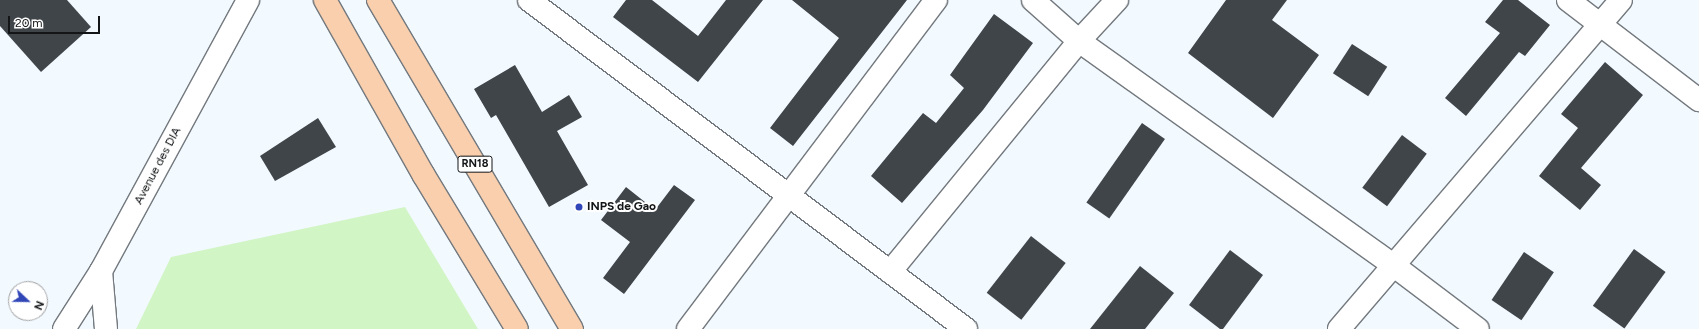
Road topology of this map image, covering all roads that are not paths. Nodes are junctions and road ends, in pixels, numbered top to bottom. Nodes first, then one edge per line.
1 (248, 0) edge
2 (325, 0) edge
3 (378, 0) edge
4 (529, 0) edge
5 (936, 0) edge
6 (1033, 0) edge
7 (1117, 0) edge
8 (1568, 0) edge
9 (1621, 0) edge
10 (1600, 26) junction
11 (1079, 41) junction
12 (1699, 100) edge
13 (789, 196) junction
14 (1393, 265) junction
15 (101, 271) junction
16 (890, 272) junction
17 (64, 329) edge
18 (106, 329) edge
19 (517, 329) edge
20 (572, 329) edge
21 (688, 329) edge
22 (966, 329) edge
23 (1340, 329) edge
24 (1478, 329) edge

1 - 15 street, Avenue des DIA
2 - 19 main road
3 - 20 main road, RN18
4 - 13 street
5 - 13 street
6 - 11 street
7 - 11 street
8 - 10 street
9 - 10 street
10 - 12 street
10 - 14 street
11 - 14 street
11 - 16 street
13 - 16 street
13 - 21 street
14 - 23 street
14 - 24 street
15 - 17 street, Avenue des DIA
15 - 18 street
16 - 22 street

